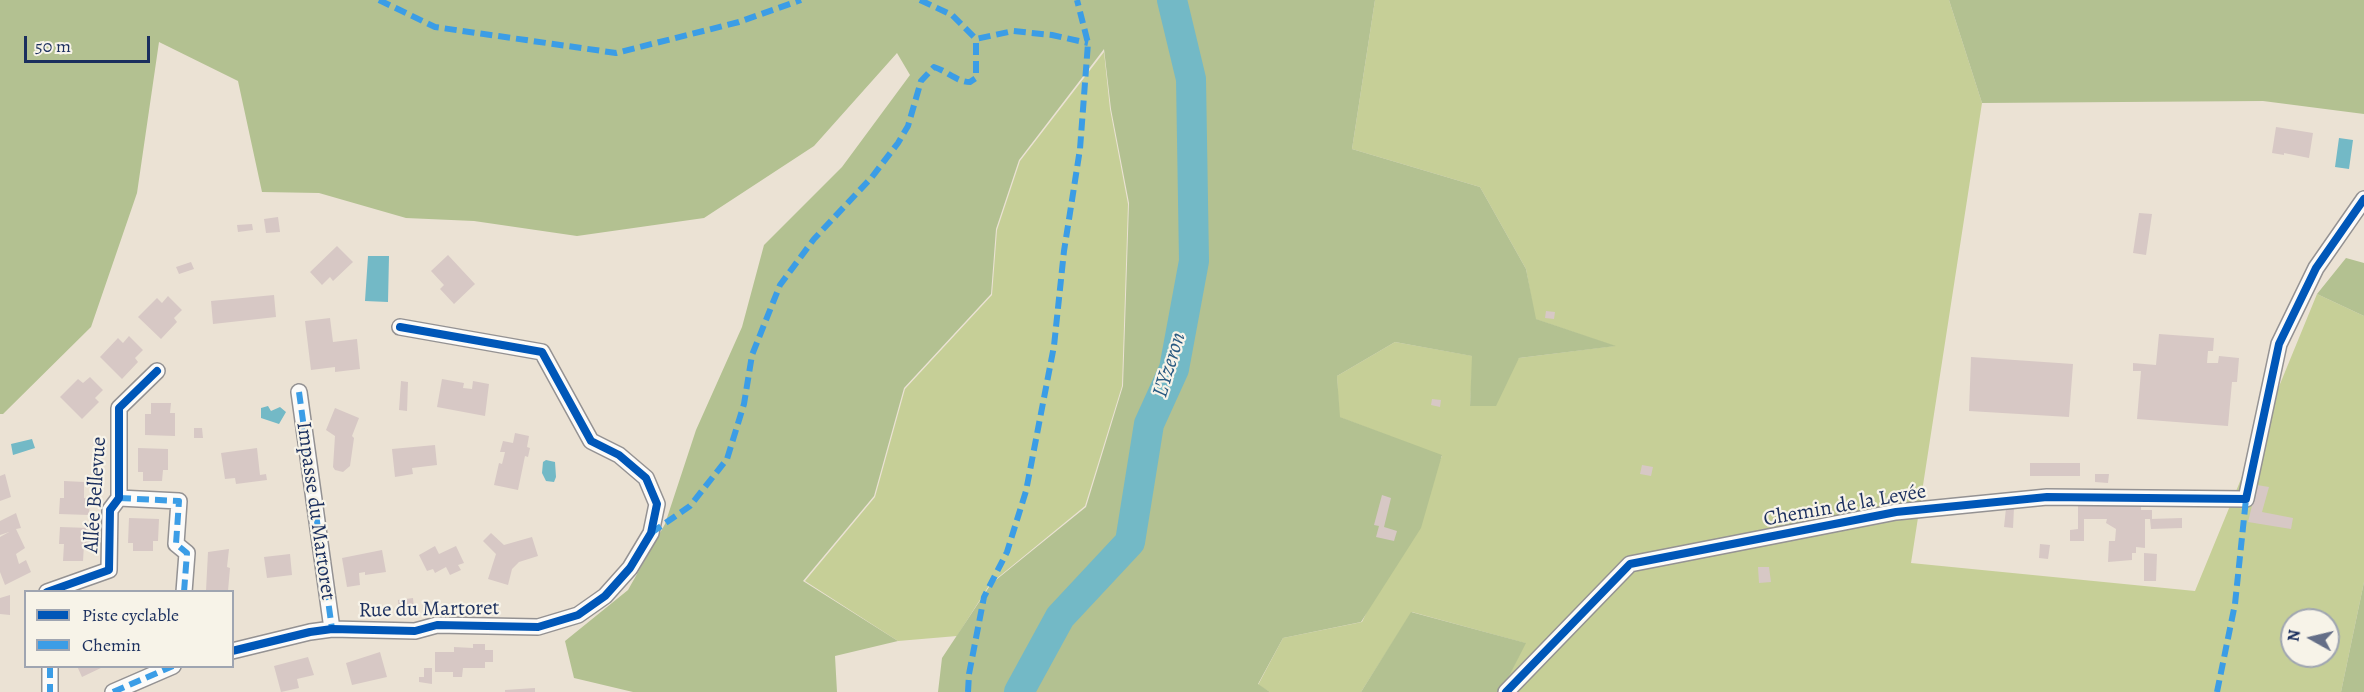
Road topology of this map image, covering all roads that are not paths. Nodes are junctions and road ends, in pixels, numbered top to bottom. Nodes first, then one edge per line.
1 (2364, 199) edge
2 (400, 327) dead end
3 (157, 371) dead end
4 (299, 392) dead end
5 (119, 498) junction
6 (50, 590) edge
7 (184, 590) edge
8 (332, 629) junction
9 (234, 651) edge
10 (50, 668) edge
11 (168, 668) edge
12 (50, 692) edge
13 (113, 692) edge
14 (1506, 692) edge

1 - 14 street, Chemin de la Levée
2 - 8 street, Rue du Martoret
3 - 5 street, Allée Bellevue
4 - 8 street, Impasse du Martoret
5 - 6 street, Allée Bellevue
5 - 7 street, Allée Bellevue
8 - 9 street, Rue du Martoret
10 - 12 street
11 - 13 street

